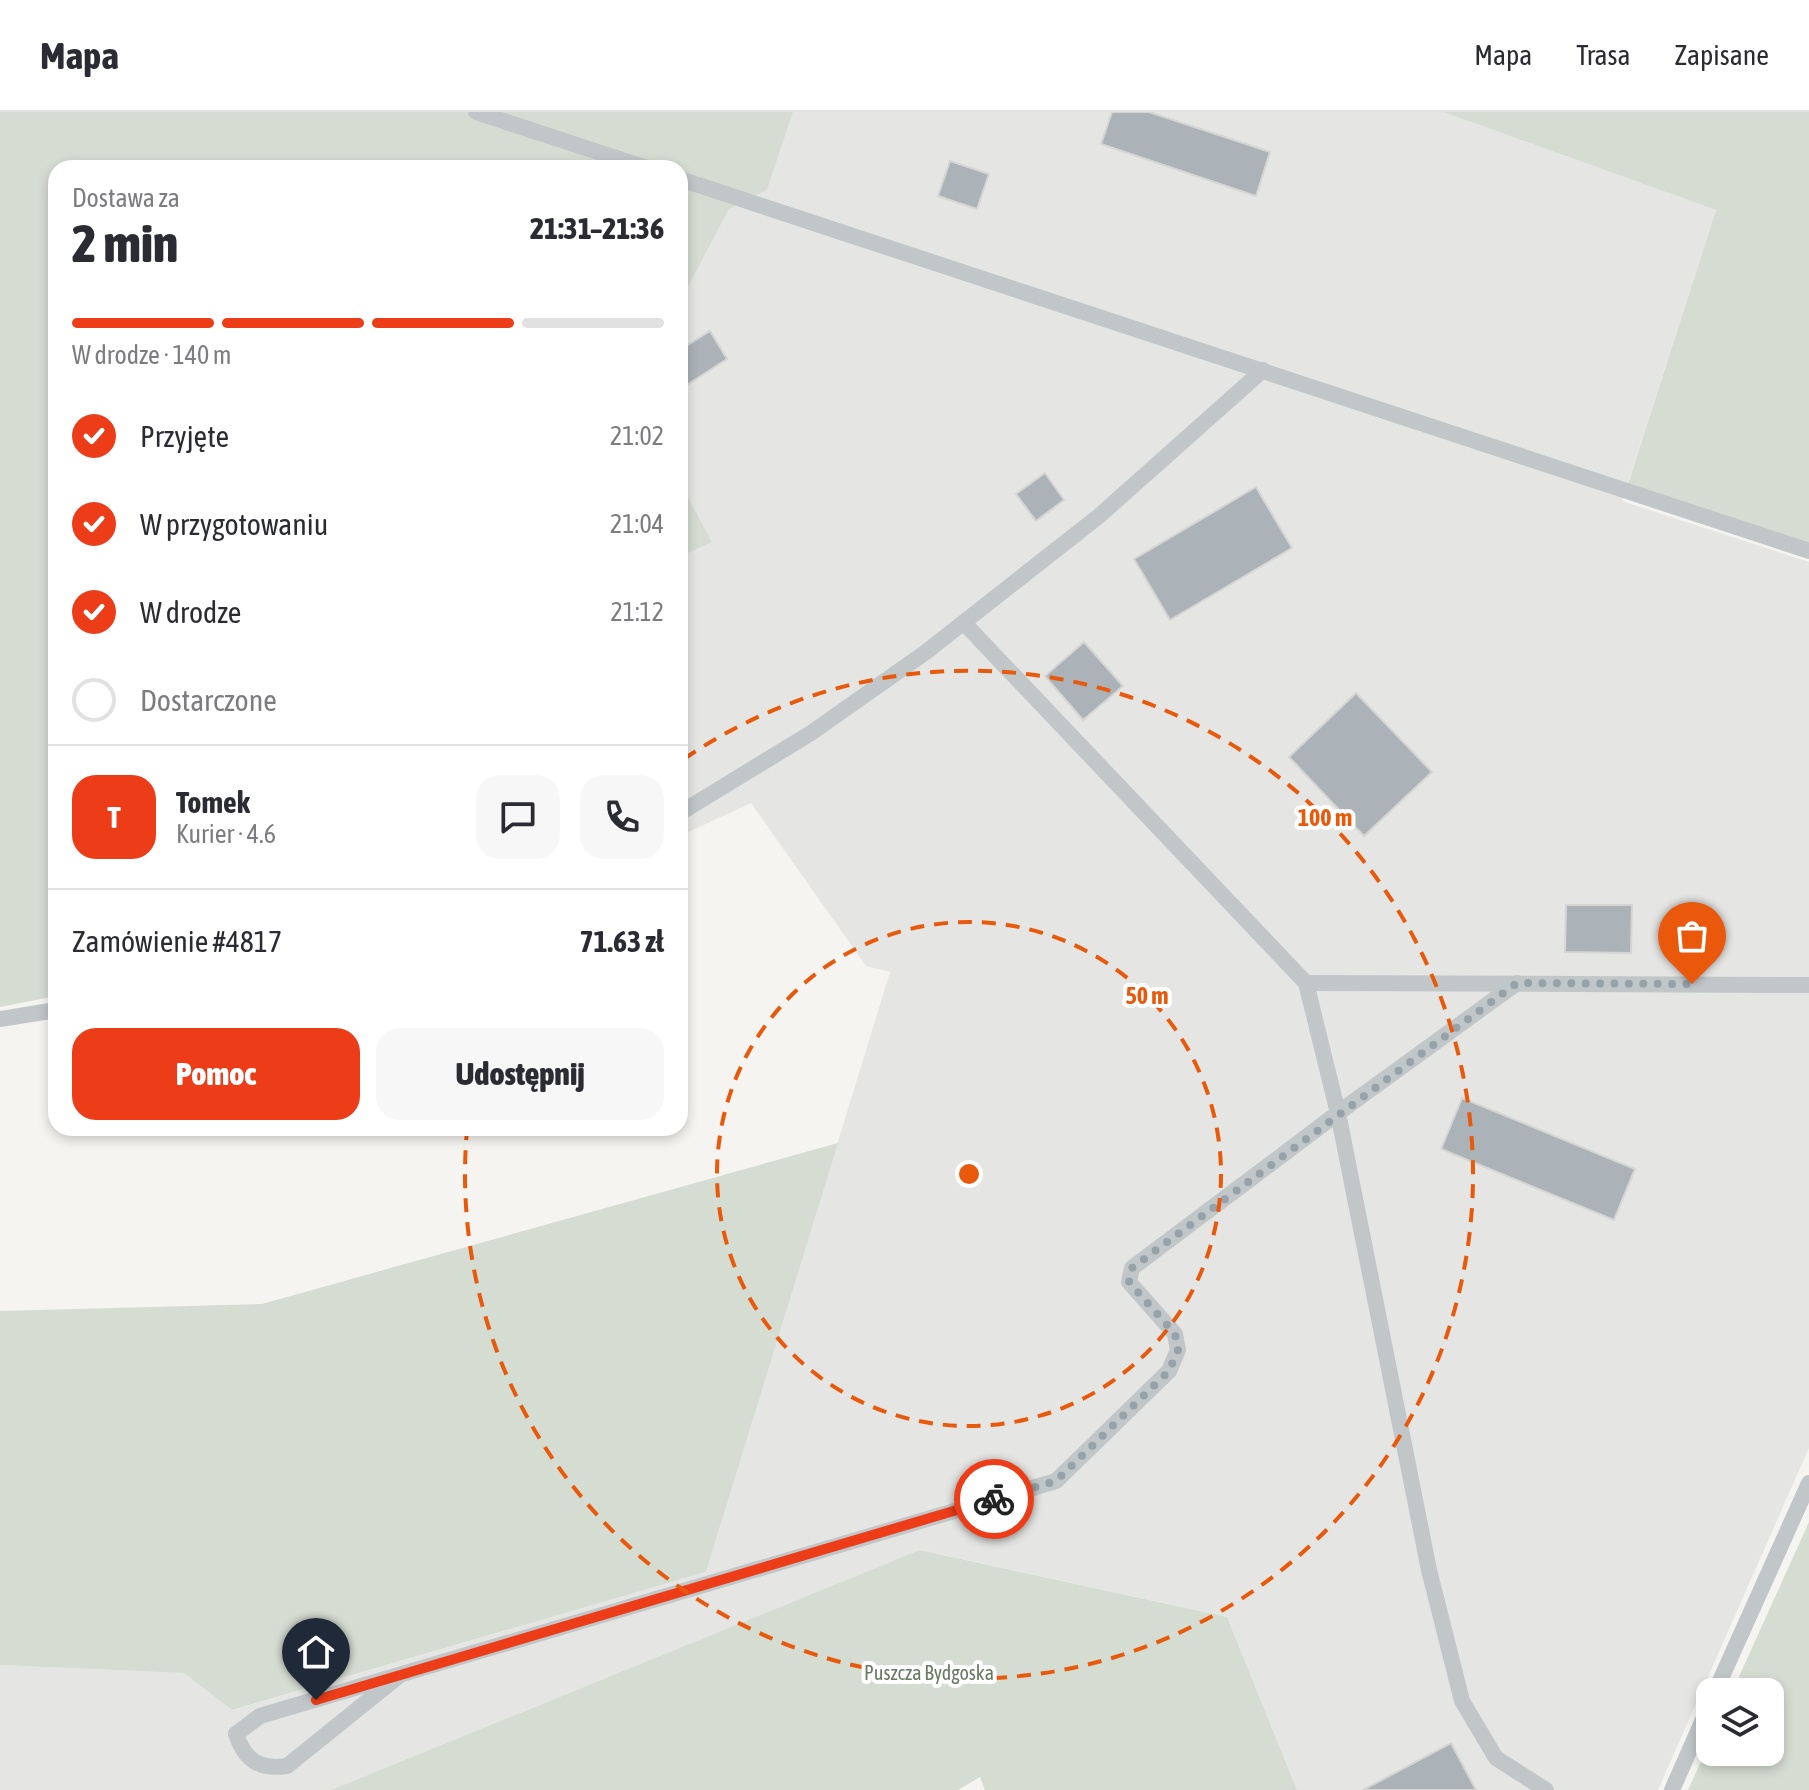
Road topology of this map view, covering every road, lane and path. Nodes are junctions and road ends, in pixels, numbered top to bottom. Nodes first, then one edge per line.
1 (476, 112) edge
2 (623, 160) edge
3 (688, 182) edge
4 (1263, 370) junction
5 (1809, 551) edge
6 (964, 623) junction
7 (688, 808) edge
8 (1306, 983) junction
9 (1517, 983) junction
10 (1809, 985) edge
11 (48, 1011) edge
12 (0, 1019) edge
13 (1338, 1113) junction
14 (1809, 1483) edge
15 (400, 1675) junction
16 (1721, 1678) edge
17 (1696, 1736) edge
18 (1546, 1790) edge
19 (1672, 1790) edge

1 - 2 lane
3 - 4 lane
4 - 5 lane
4 - 6 lane
6 - 7 lane
6 - 8 lane
8 - 9 lane
8 - 13 lane
9 - 10 lane
9 - 13 lane
11 - 12 lane
13 - 15 lane
13 - 18 lane
14 - 16 lane
15 - 15 lane
17 - 19 lane

